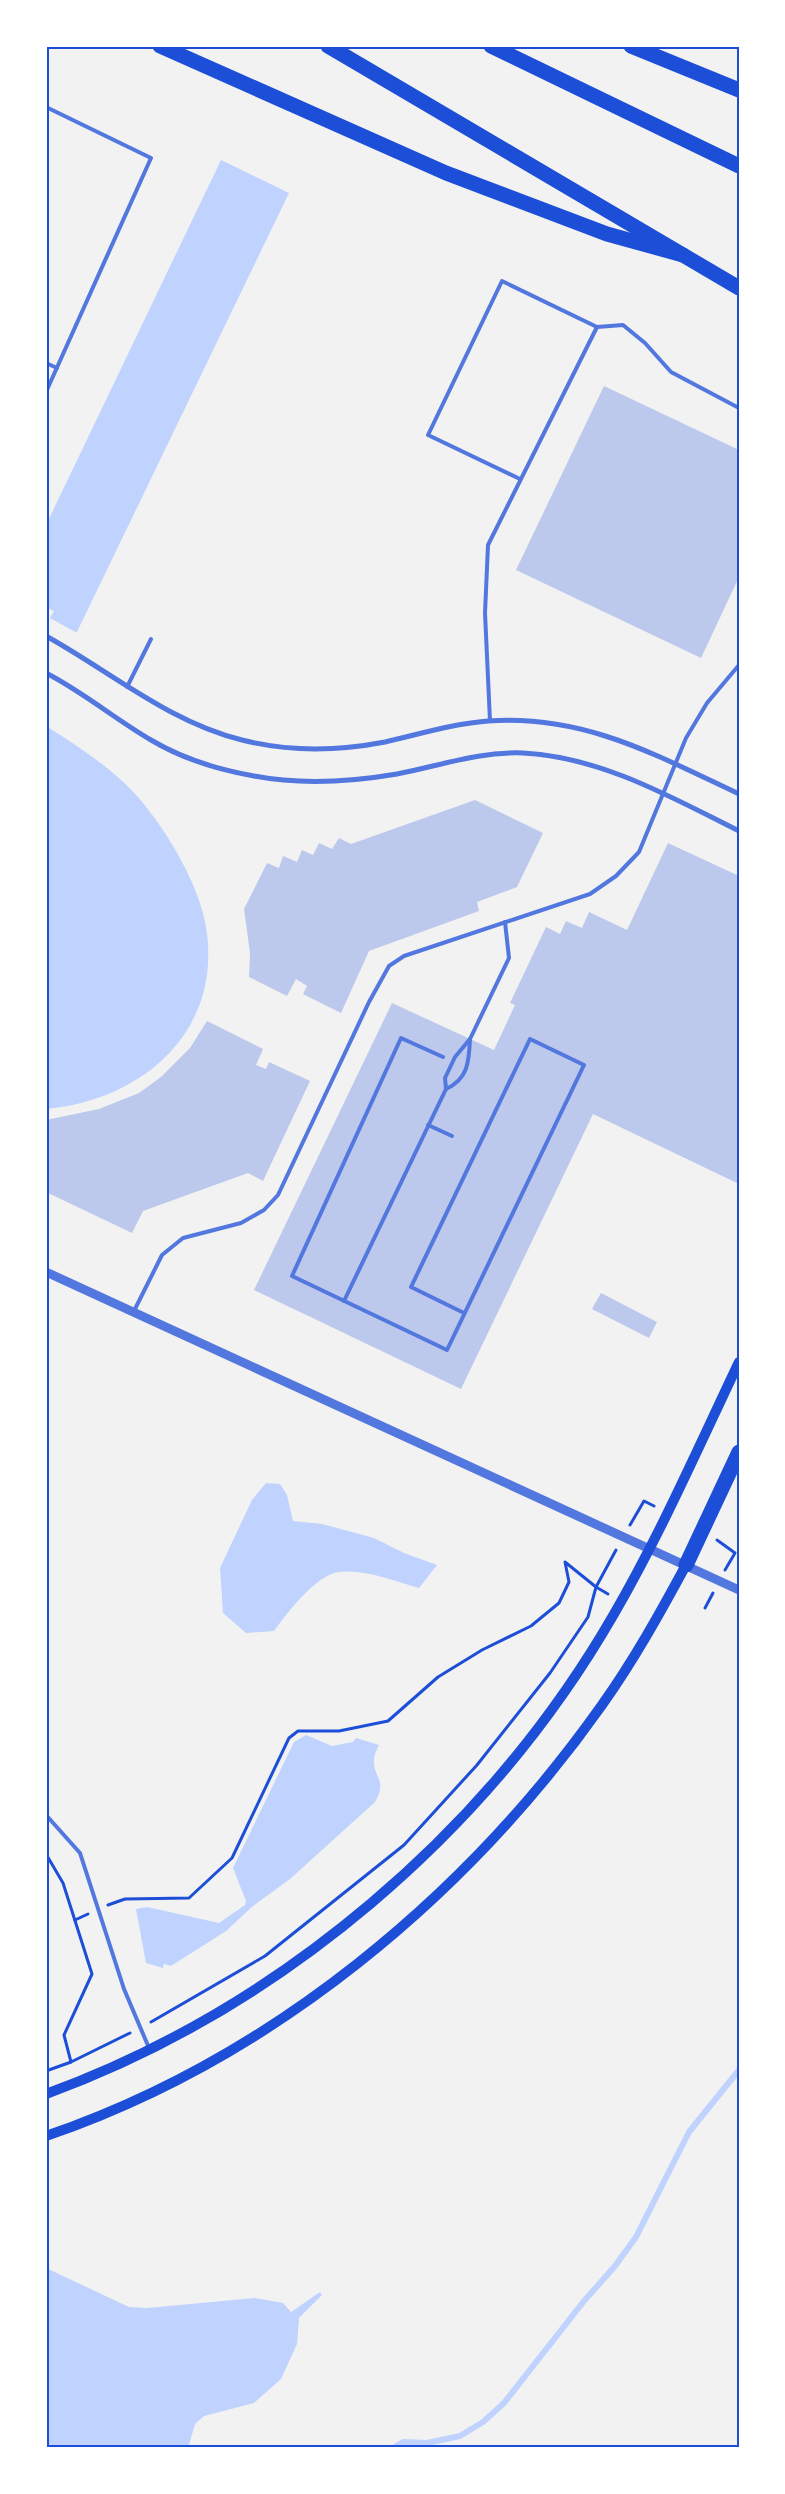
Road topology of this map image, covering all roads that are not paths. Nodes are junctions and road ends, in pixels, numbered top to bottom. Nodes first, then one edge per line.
1 (160, 46) edge
2 (328, 46) edge
3 (491, 46) edge
4 (631, 46) edge
5 (739, 90) edge
6 (46, 107) edge
7 (739, 166) edge
8 (683, 255) junction
9 (739, 288) edge
10 (596, 327) junction
11 (46, 363) edge
12 (57, 368) junction
13 (46, 392) edge
14 (739, 408) edge
15 (520, 480) junction
16 (46, 636) edge
17 (151, 639) dead end
18 (739, 665) edge
19 (46, 673) edge
20 (127, 686) junction
21 (490, 721) junction
22 (676, 764) junction
23 (665, 794) junction
24 (739, 794) edge
25 (739, 831) edge
26 (505, 922) junction
27 (470, 1039) junction
28 (442, 1057) dead end
29 (446, 1089) junction
30 (428, 1125) junction
31 (452, 1136) dead end
32 (46, 1272) edge
33 (344, 1301) junction
34 (133, 1313) junction
35 (464, 1313) junction
36 (739, 1362) edge
37 (739, 1452) edge
38 (650, 1548) junction
39 (686, 1565) junction
40 (739, 1590) edge
41 (46, 1815) edge
42 (149, 2048) junction
43 (46, 2094) edge
44 (46, 2136) edge

1 - 8 highway
2 - 8 highway
3 - 7 highway
4 - 5 highway
6 - 12 lane
8 - 9 highway
10 - 14 lane
10 - 15 lane
10 - 15 lane
11 - 12 lane
12 - 13 lane
15 - 21 lane
16 - 20 street
17 - 20 lane
18 - 22 lane
19 - 23 street
20 - 21 street
21 - 22 street
22 - 23 lane
22 - 24 street
23 - 25 street
23 - 26 lane
26 - 27 lane
26 - 34 lane
27 - 29 lane
27 - 29 lane
28 - 33 lane
29 - 30 lane
30 - 31 lane
30 - 33 lane
32 - 34 street
33 - 35 lane
34 - 38 street
35 - 35 lane
36 - 38 main road
37 - 39 highway
38 - 39 street
38 - 42 main road
39 - 40 street
39 - 44 main road
41 - 42 lane
42 - 43 main road

